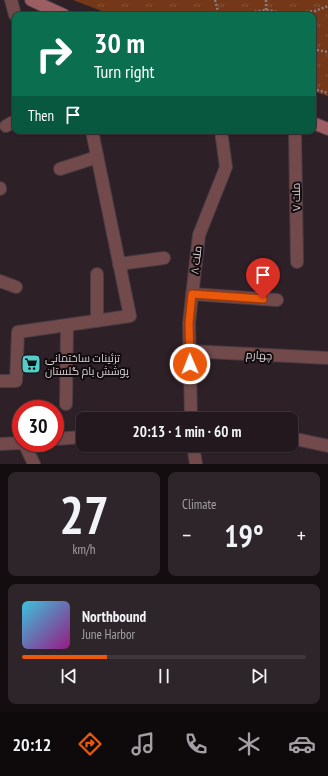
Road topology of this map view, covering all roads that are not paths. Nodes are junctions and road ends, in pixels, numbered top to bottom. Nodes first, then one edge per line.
1 (10, 0) edge
2 (31, 0) edge
3 (14, 12) edge
4 (57, 12) edge
5 (316, 124) edge
6 (328, 129) edge
7 (93, 134) edge
8 (221, 134) edge
9 (295, 134) edge
10 (97, 157) junction
11 (60, 169) dead end
12 (164, 258) dead end
13 (296, 262) dead end
14 (119, 264) junction
15 (97, 274) dead end
16 (0, 281) edge
17 (16, 287) dead end
18 (192, 294) junction
19 (277, 300) dead end
20 (97, 321) junction
21 (67, 325) junction
22 (189, 351) junction
23 (328, 358) edge
24 (0, 381) edge
25 (66, 404) dead end
26 (192, 412) edge
27 (76, 438) edge
28 (64, 439) edge
29 (298, 440) edge
30 (12, 443) edge
31 (0, 444) edge
32 (328, 446) edge
33 (28, 452) edge
34 (194, 452) edge
35 (34, 464) edge
36 (196, 464) edge

1 - 3 street
2 - 4 main road
5 - 6 main road
7 - 10 street
8 - 18 street, ۸ ملت
9 - 13 street, ۷ ملت
10 - 11 street
10 - 14 street
12 - 14 street
14 - 20 street
15 - 20 street
16 - 17 street
18 - 19 street
18 - 22 street, ۸ ملت
20 - 21 street
21 - 24 street
21 - 25 street
22 - 23 street, چهارم
22 - 26 street, ۸ ملت
27 - 28 street
29 - 32 street
30 - 31 street
33 - 35 street
34 - 36 street

